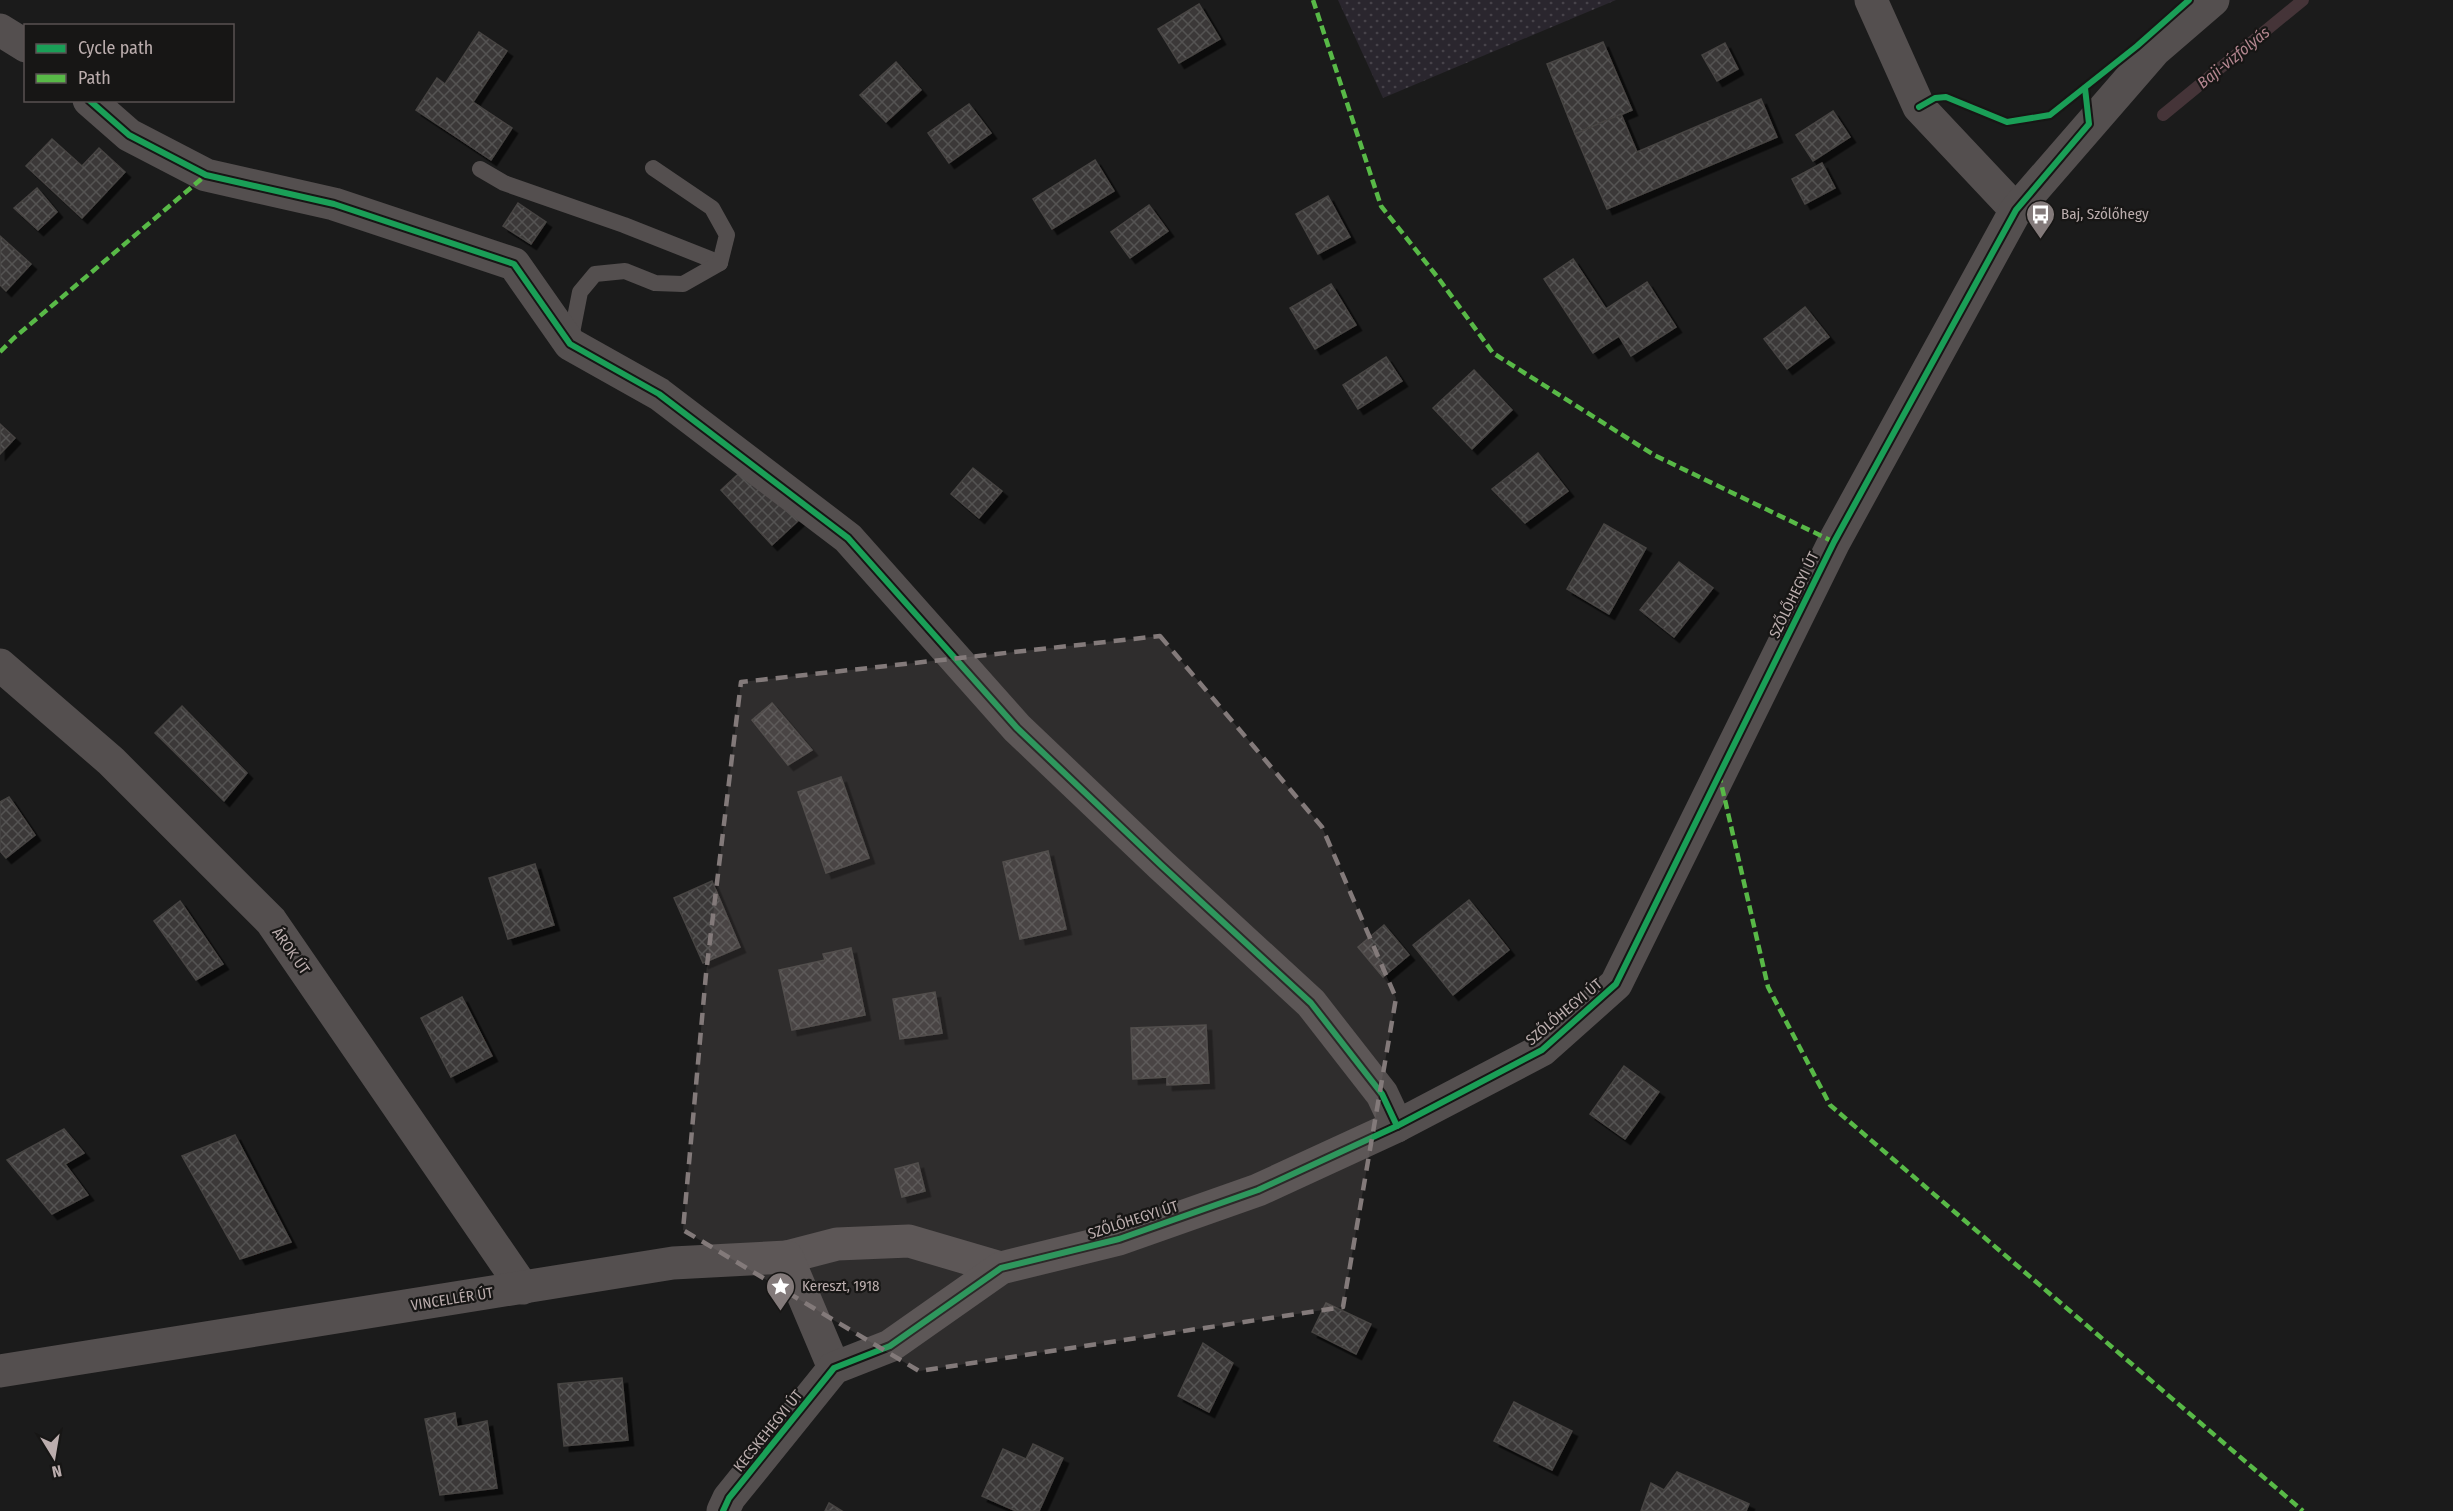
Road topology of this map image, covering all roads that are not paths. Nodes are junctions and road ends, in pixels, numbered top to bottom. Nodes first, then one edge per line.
1 (1871, 0) edge
2 (2213, 0) edge
3 (0, 30) edge
4 (24, 45) edge
5 (91, 102) edge
6 (653, 168) dead end
7 (480, 169) dead end
8 (2016, 210) junction
9 (720, 263) junction
10 (570, 344) junction
11 (0, 665) edge
12 (1397, 1126) junction
13 (786, 1257) junction
14 (1001, 1268) junction
15 (523, 1288) junction
16 (834, 1368) junction
17 (0, 1371) edge
18 (723, 1511) edge

1 - 8 street
2 - 8 street, SZŐLŐHEGYI ÚT
3 - 4 street
5 - 10 street
6 - 9 lane
7 - 9 lane
8 - 12 street, SZŐLŐHEGYI ÚT
9 - 10 lane
10 - 12 street
11 - 15 street, ÁROK ÚT
12 - 14 street, SZŐLŐHEGYI ÚT
13 - 14 street, VINCELLÉR ÚT
13 - 15 street, VINCELLÉR ÚT
13 - 16 street
14 - 16 street, SZŐLŐHEGYI ÚT
15 - 17 street, VINCELLÉR ÚT
16 - 18 street, KECSKEHEGYI ÚT

